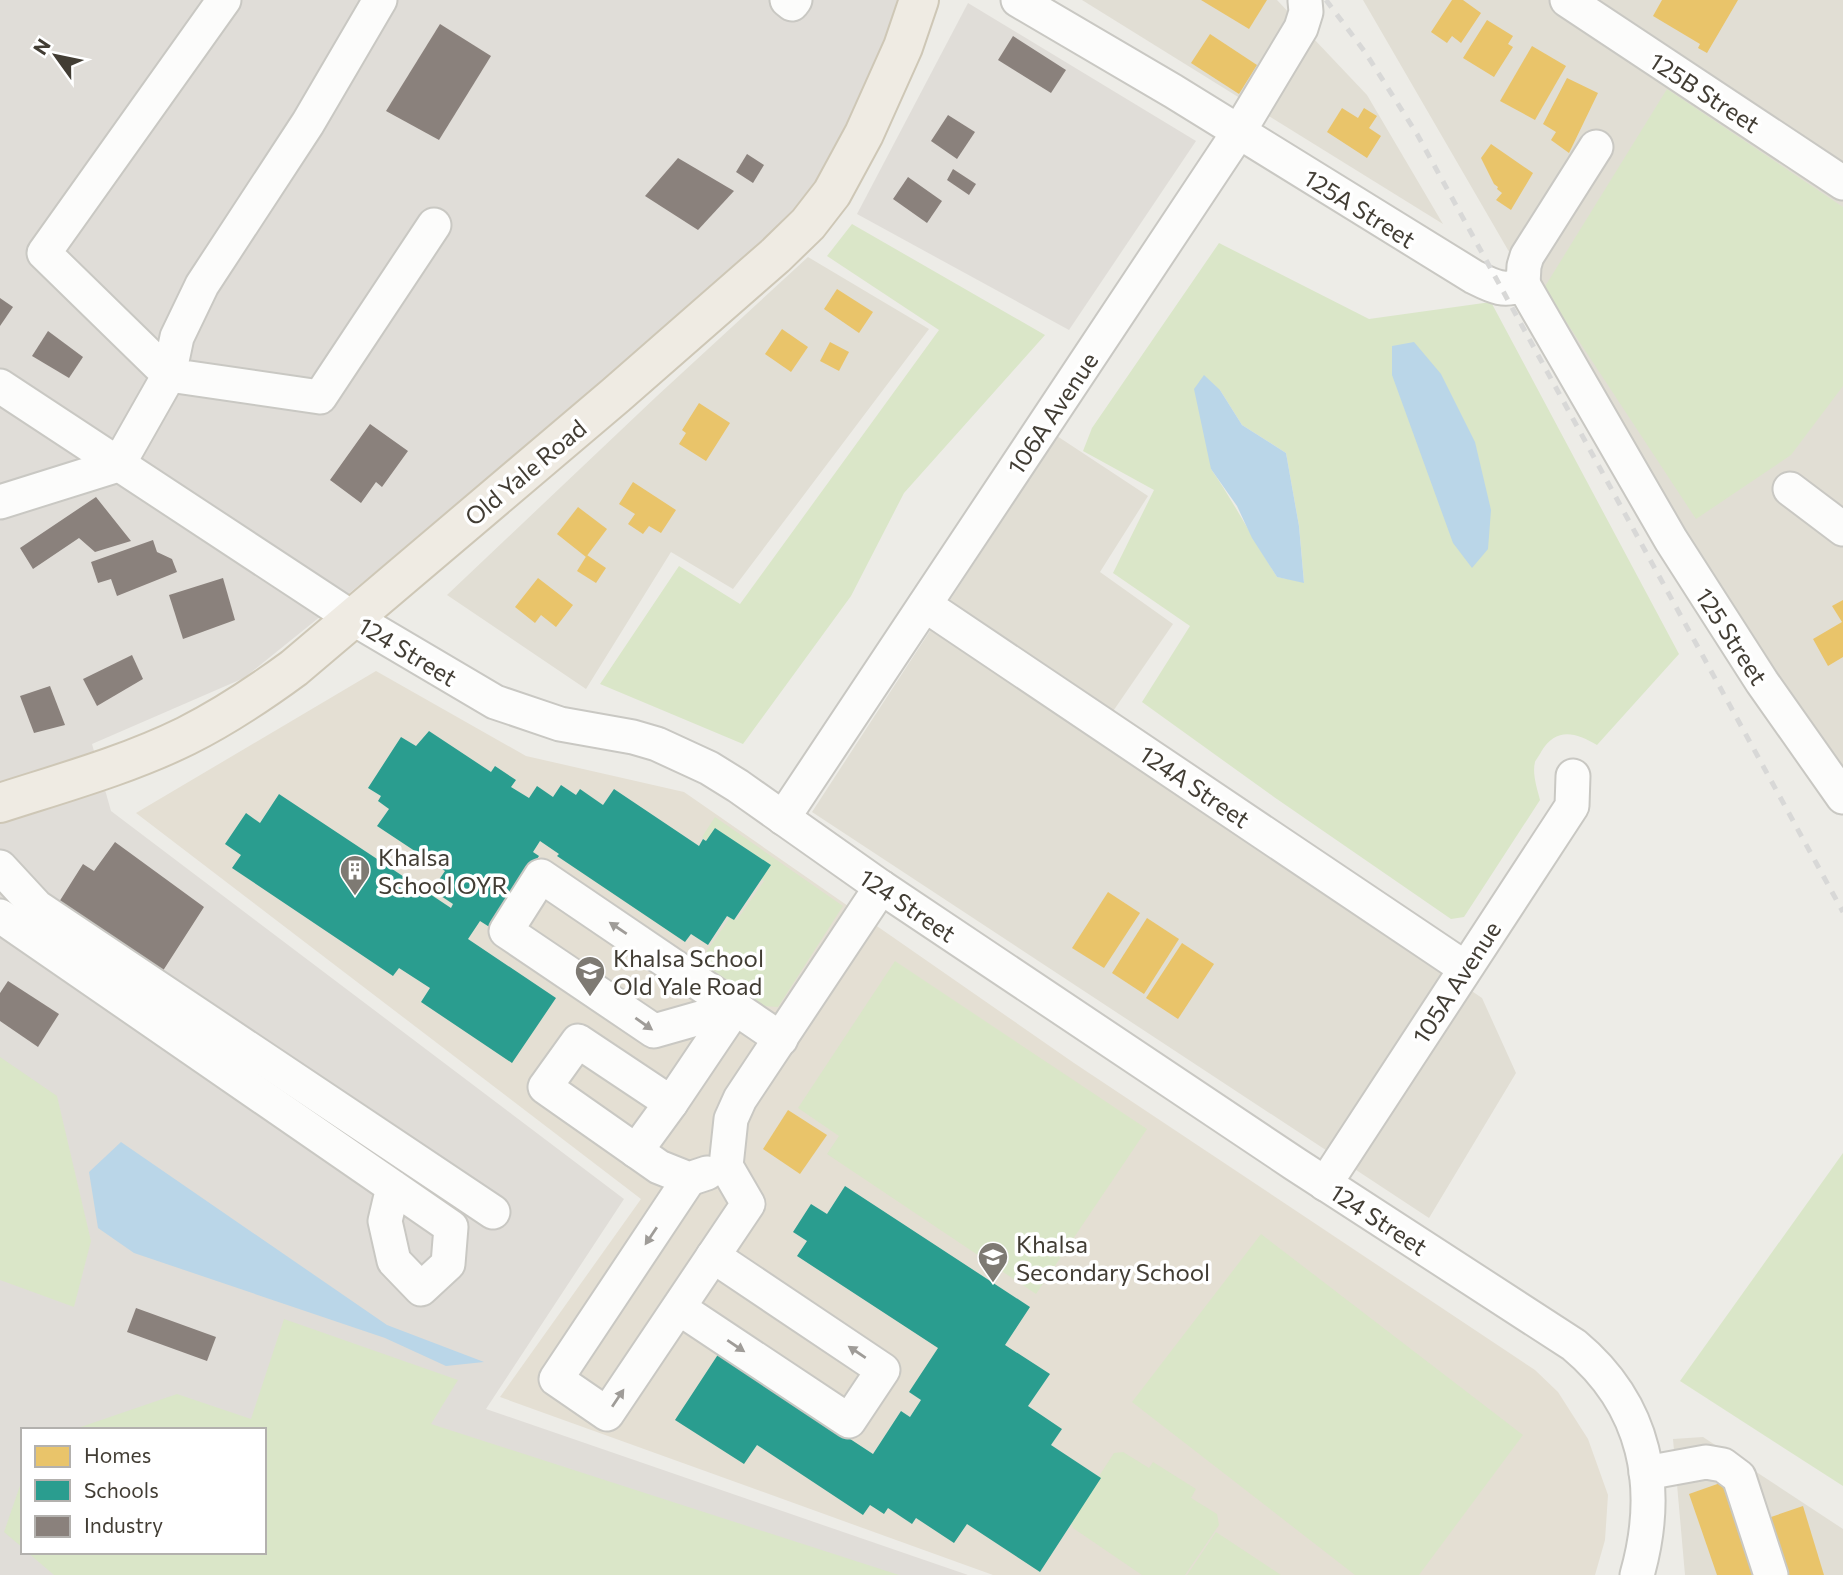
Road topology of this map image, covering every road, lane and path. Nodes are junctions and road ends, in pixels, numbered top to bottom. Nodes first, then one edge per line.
1 (224, 0) edge
2 (380, 0) edge
3 (787, 0) edge
4 (795, 0) edge
5 (919, 0) edge
6 (1018, 0) edge
7 (1567, 0) edge
8 (1305, 1) edge
9 (1238, 133) junction
10 (1596, 147) dead end
11 (1843, 183) edge
12 (434, 225) dead end
13 (1523, 284) junction
14 (169, 374) junction
15 (0, 386) edge
16 (118, 465) junction
17 (1790, 489) dead end
18 (0, 502) edge
19 (1843, 529) edge
20 (925, 605) junction
21 (351, 617) junction
22 (1573, 776) dead end
23 (1843, 797) edge
24 (0, 803) edge
25 (783, 818) junction
26 (0, 867) edge
27 (881, 887) junction
28 (0, 916) edge
29 (1465, 968) junction
30 (735, 1008) junction
31 (781, 1039) junction
32 (671, 1104) junction
33 (636, 1151) junction
34 (726, 1166) junction
35 (689, 1179) junction
36 (1325, 1184) junction
37 (393, 1187) dead end
38 (493, 1212) dead end
39 (713, 1255) junction
40 (679, 1308) junction
41 (1646, 1473) junction
42 (1637, 1575) edge
43 (1771, 1575) edge

1 - 14 street
2 - 14 street
3 - 4 street
5 - 21 main road, Old Yale Road
6 - 9 street, 125A Street
7 - 11 street, 125B Street
8 - 9 street, 106A Avenue
9 - 13 street, 125A Street
9 - 20 street, 106A Avenue
10 - 13 street
12 - 14 street
13 - 23 street, 125 Street
14 - 16 street
15 - 16 street, 124 Street
16 - 18 street
16 - 21 street, 124 Street
17 - 19 street
20 - 25 street, 106A Avenue
20 - 29 street, 124A Street
21 - 24 main road, Old Yale Road
21 - 25 street, 124 Street
22 - 29 street, 105A Avenue
25 - 27 street, 124 Street
26 - 38 street
27 - 31 street
27 - 36 street, 124 Street
28 - 37 street
29 - 36 street, 105A Avenue
30 -> 30 street
30 - 31 street
30 - 32 street
31 - 34 street
32 - 33 street
32 - 33 street
33 - 35 street
34 - 35 street
34 - 39 street
35 -> 40 street
36 - 41 street, 124 Street
39 - 40 street
40 -> 39 street
41 - 42 street, 124 Street
41 - 43 street

